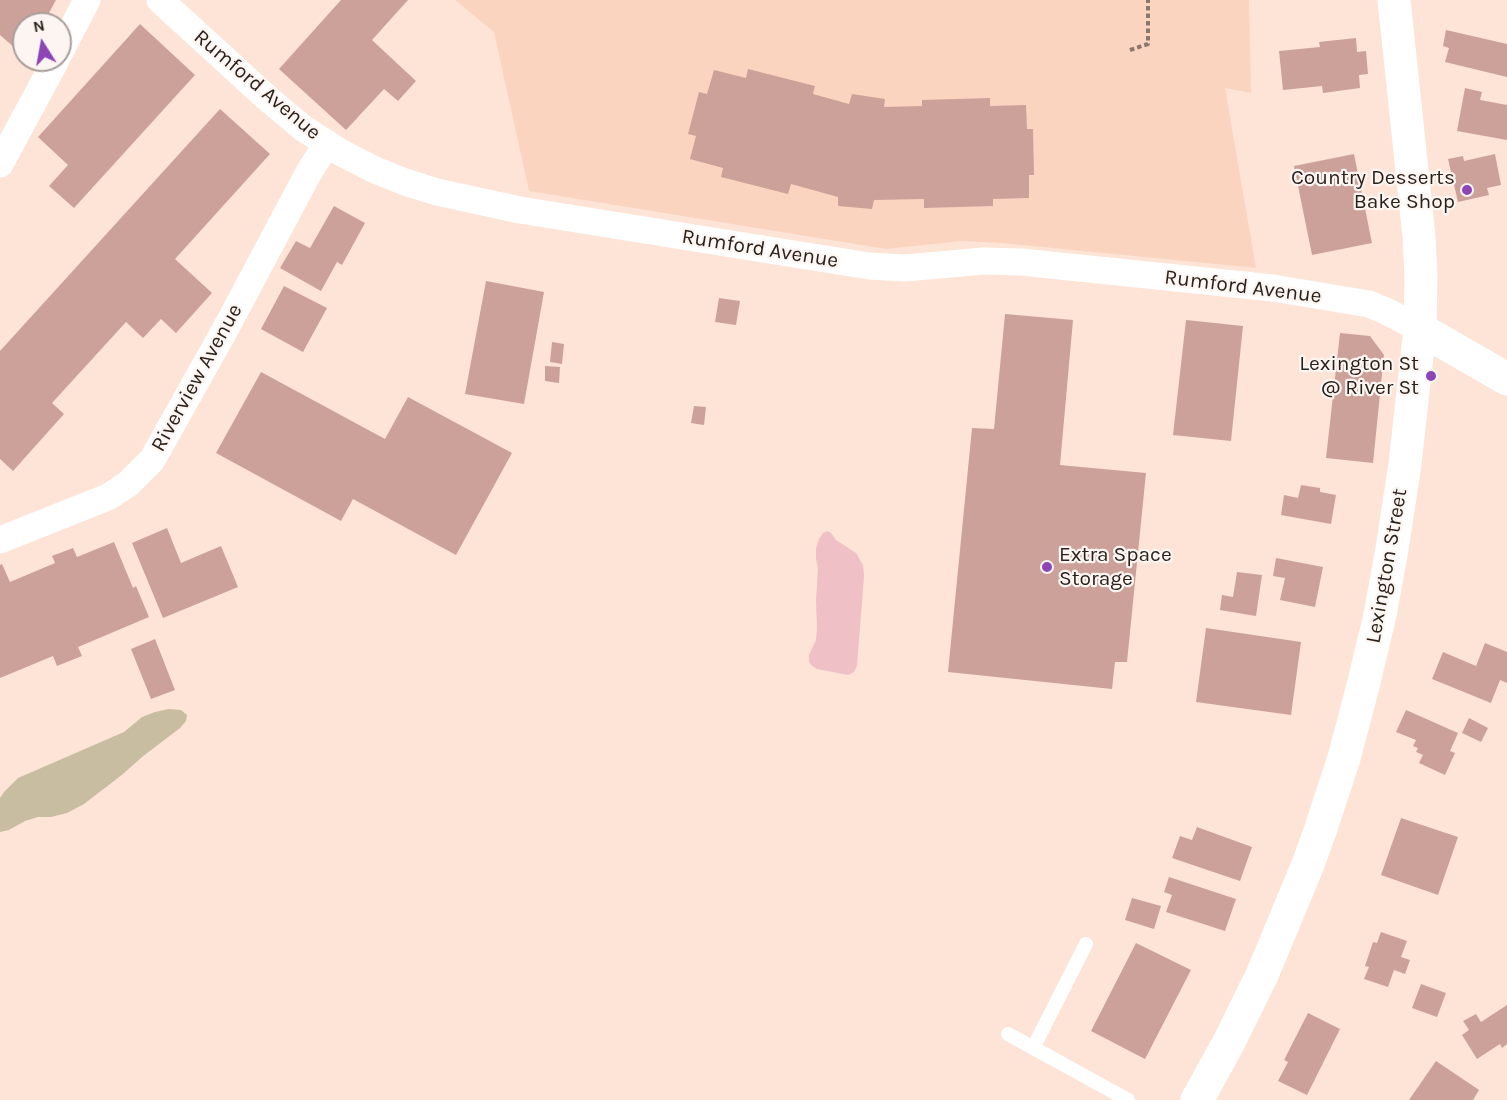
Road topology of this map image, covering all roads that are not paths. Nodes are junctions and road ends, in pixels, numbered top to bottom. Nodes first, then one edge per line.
1 (87, 0) edge
2 (160, 0) edge
3 (1394, 0) edge
4 (72, 29) edge
5 (50, 72) edge
6 (327, 144) junction
7 (0, 164) edge
8 (1420, 329) junction
9 (1507, 379) edge
10 (0, 540) edge
11 (1086, 944) dead end
12 (1008, 1034) dead end
13 (1033, 1048) junction
14 (1128, 1100) edge
15 (1197, 1100) edge

1 - 4 street
2 - 6 street, Rumford Avenue
3 - 8 main road, Lexington Street
5 - 7 street
6 - 8 street, Rumford Avenue
6 - 10 street, Riverview Avenue
8 - 9 main road
8 - 15 main road, Lexington Street
11 - 13 lane
12 - 13 lane
13 - 14 lane

